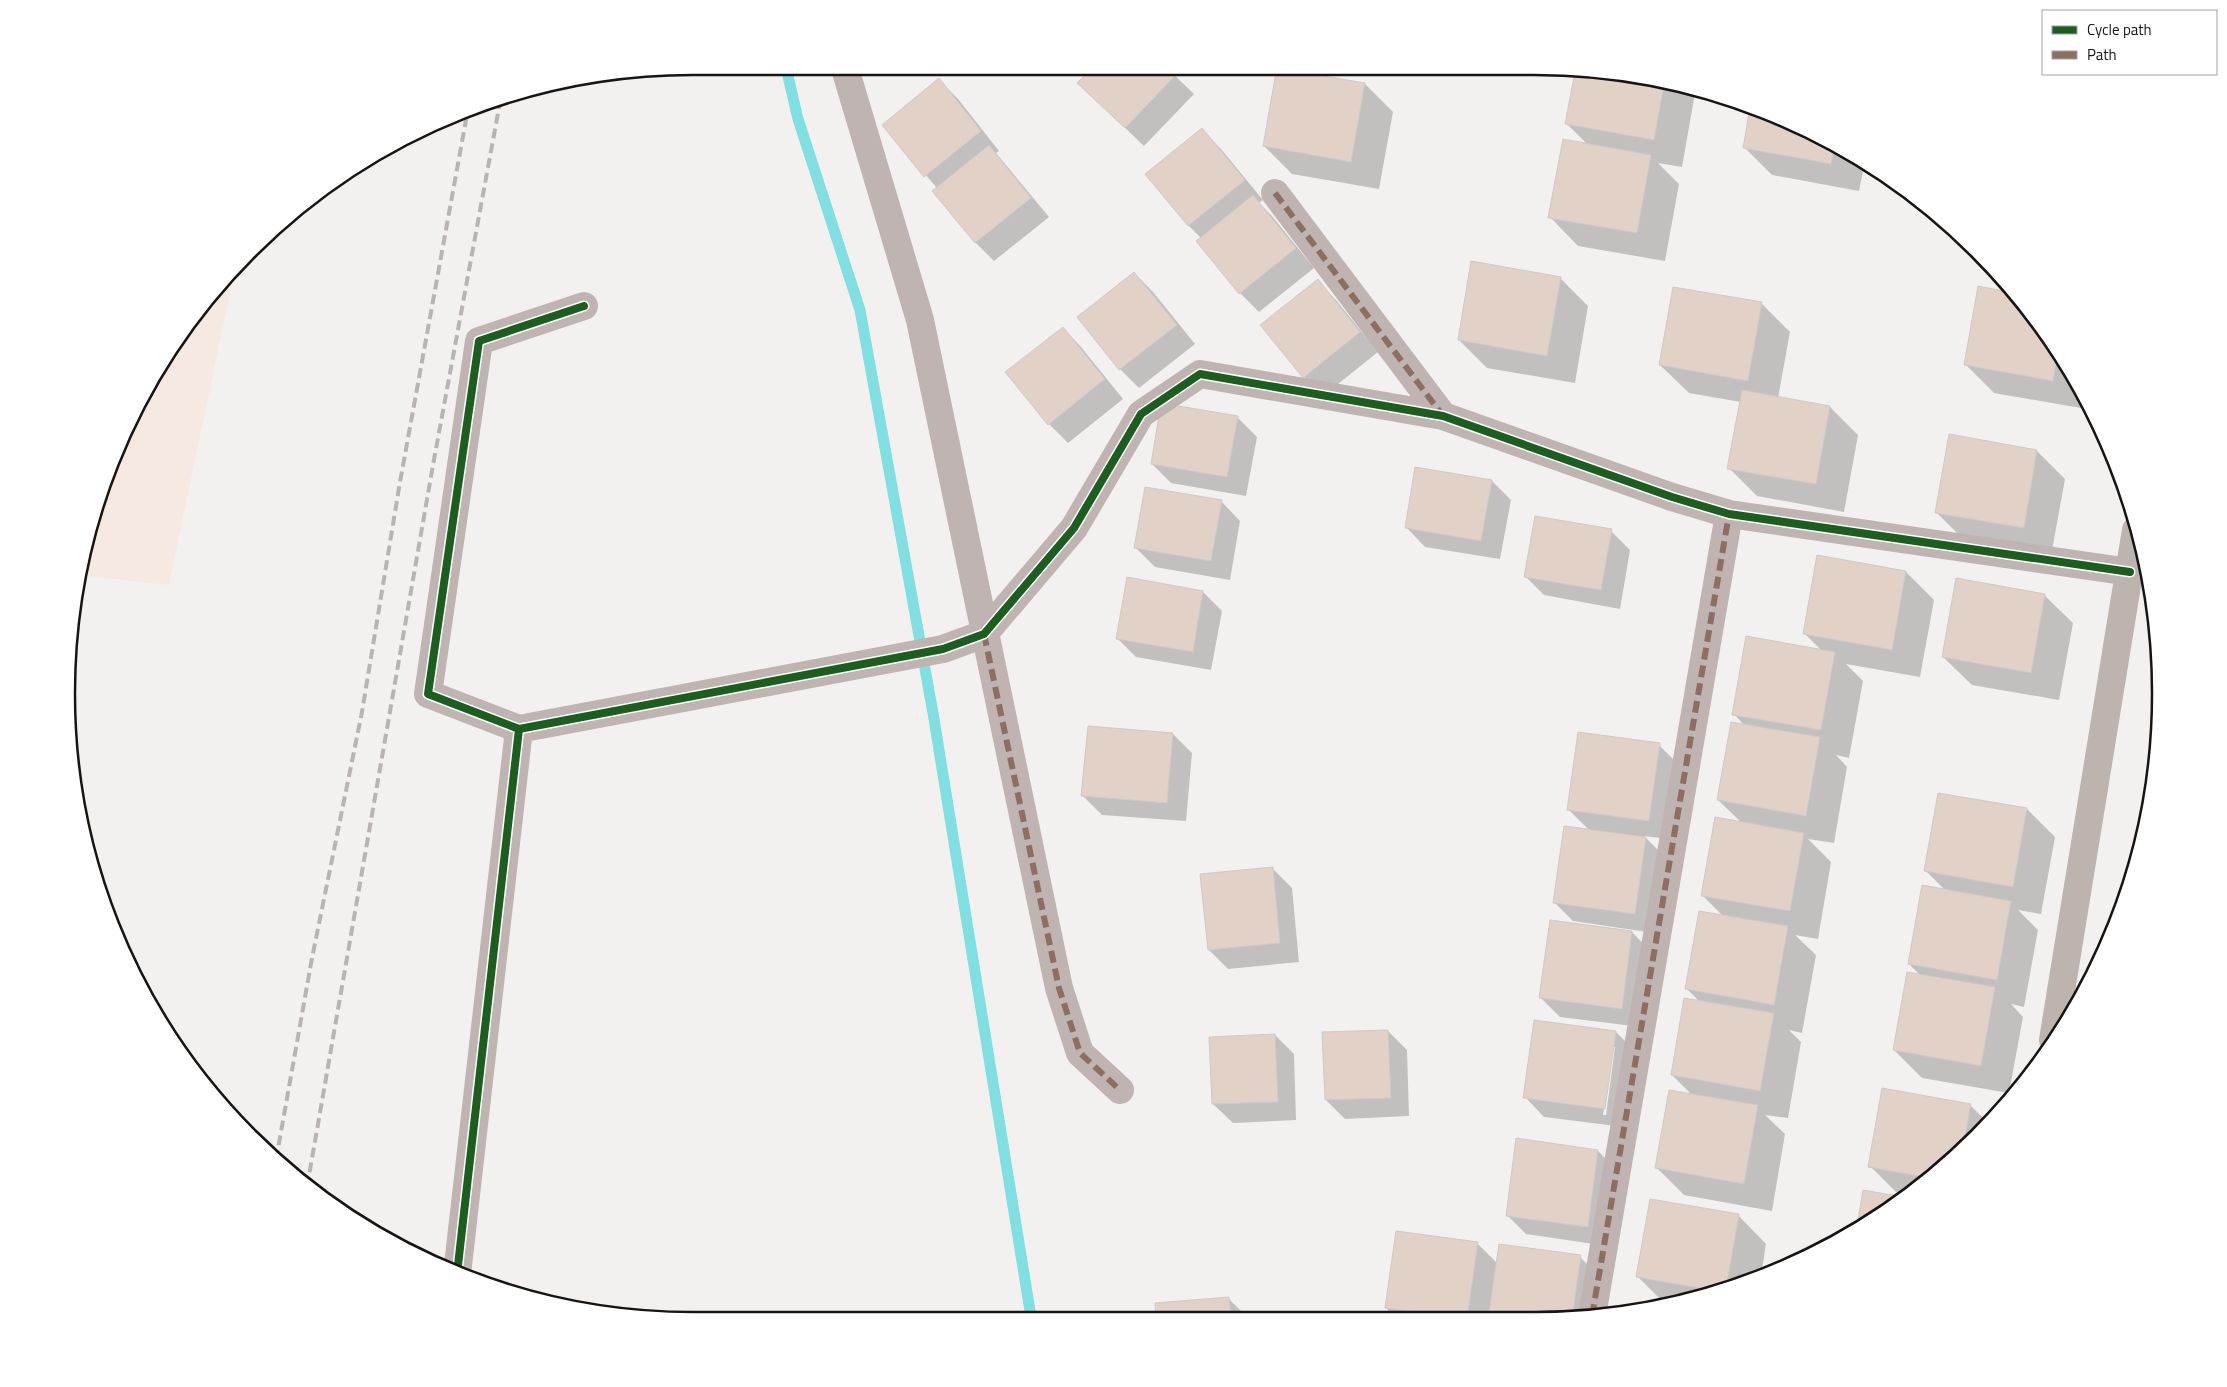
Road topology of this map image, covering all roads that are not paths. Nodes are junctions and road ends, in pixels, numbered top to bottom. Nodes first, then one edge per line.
1 (847, 75) edge
2 (1275, 193) dead end
3 (584, 306) dead end
4 (1443, 416) junction
5 (1729, 514) junction
6 (2134, 545) edge
7 (2130, 572) junction
8 (984, 634) junction
9 (519, 729) junction
10 (2055, 1025) edge
11 (1120, 1090) dead end
12 (458, 1265) edge
13 (1593, 1309) edge

1 - 8 street
2 - 4 street
3 - 9 street
4 - 5 street
4 - 8 street
5 - 7 street
5 - 13 street
6 - 7 main road
7 - 10 main road
8 - 9 street
8 - 11 street
9 - 12 street

